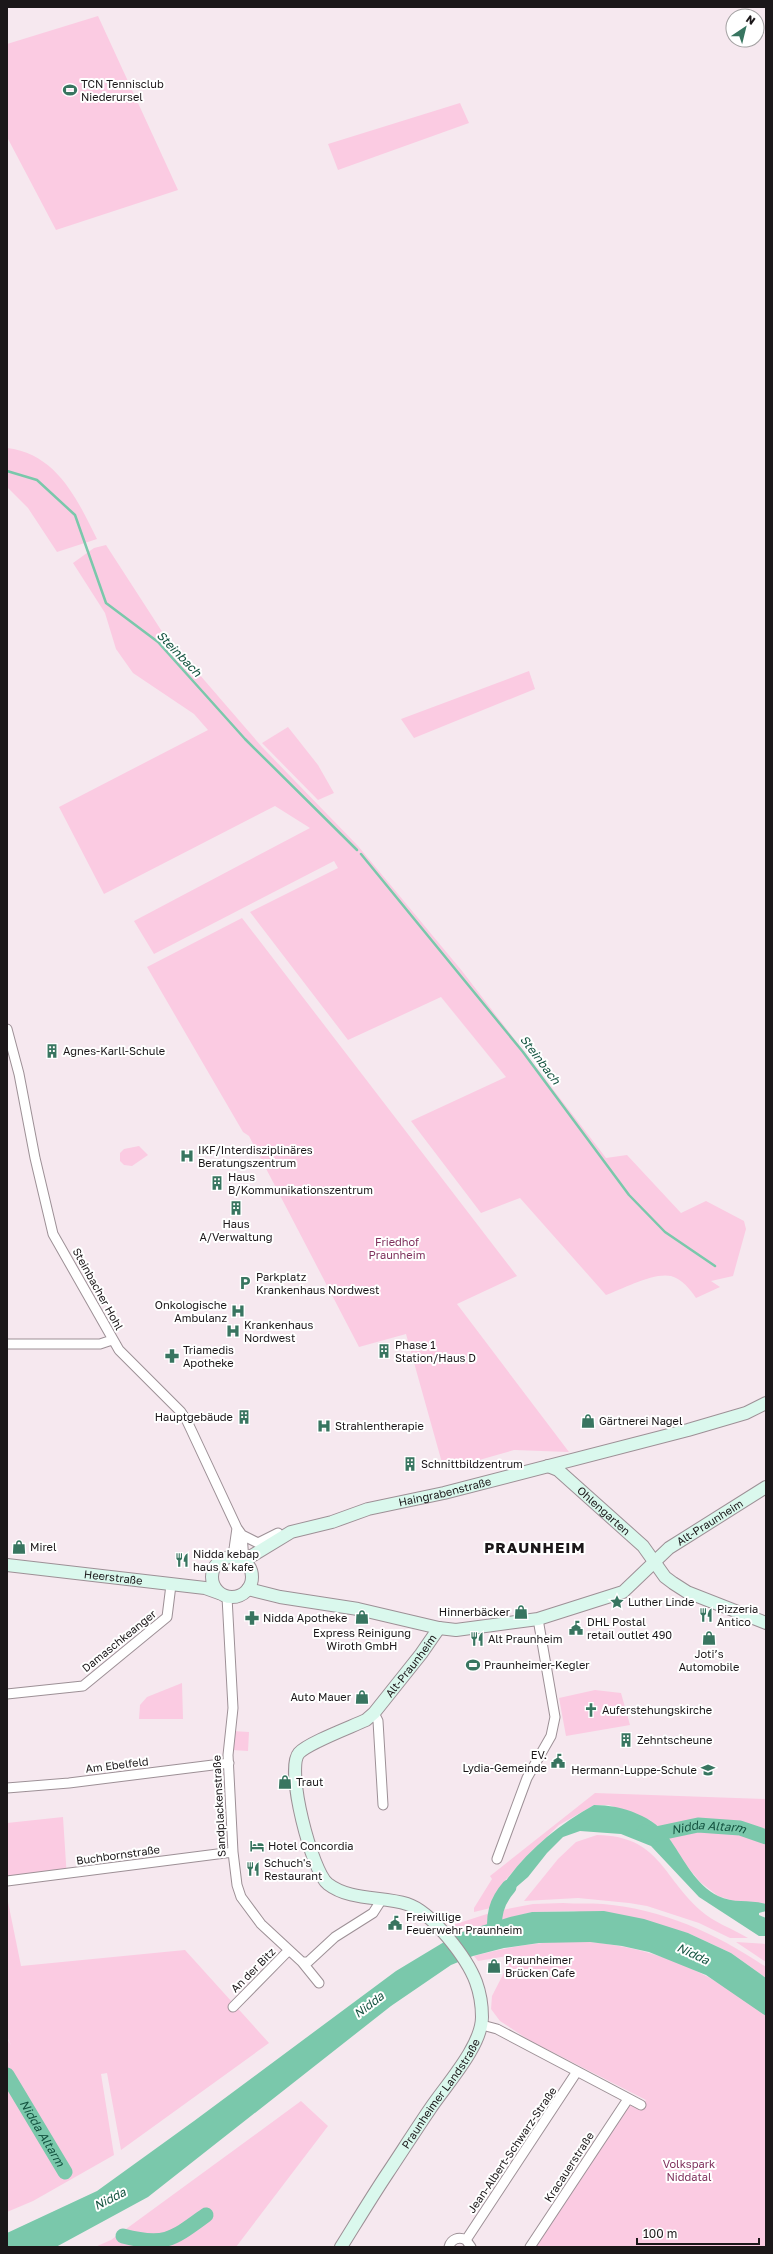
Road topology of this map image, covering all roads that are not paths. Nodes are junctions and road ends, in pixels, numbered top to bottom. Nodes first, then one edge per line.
1 (7, 1029) edge
2 (112, 1340) junction
3 (7, 1344) edge
4 (766, 1403) edge
5 (548, 1466) junction
6 (766, 1488) edge
7 (239, 1532) junction
8 (291, 1532) junction
9 (230, 1558) junction
10 (245, 1560) junction
11 (655, 1561) junction
12 (7, 1565) edge
13 (211, 1574) junction
14 (171, 1585) junction
15 (248, 1589) junction
16 (223, 1595) junction
17 (538, 1620) junction
18 (766, 1623) edge
19 (439, 1628) junction
20 (7, 1694) edge
21 (374, 1713) junction
22 (229, 1763) junction
23 (7, 1788) edge
24 (383, 1805) dead end
25 (233, 1852) junction
26 (497, 1859) dead end
27 (7, 1881) edge
28 (382, 1899) junction
29 (444, 1933) joint
30 (289, 1950) junction
31 (302, 1962) junction
32 (320, 1983) dead end
33 (233, 2007) dead end
34 (482, 2025) junction
35 (576, 2073) junction
36 (628, 2099) junction
37 (641, 2105) dead end
38 (468, 2243) edge
39 (341, 2247) edge
40 (449, 2247) edge
41 (530, 2247) edge

1 - 2 street, Steinbacher Hohl
2 - 3 street
2 - 7 street, Steinbacher Hohl
4 - 5 main road, Haingrabenstraße
5 - 8 main road, Haingrabenstraße
5 - 11 main road, Ohlengarten
6 - 11 main road, Alt-Praunheim
7 - 8 street
7 - 9 street
7 - 10 street, Steinbacher Hohl
8 - 10 main road, Haingrabenstraße
9 - 10 main road
9 - 13 main road
10 - 15 main road
11 - 17 main road, Alt-Praunheim
11 - 18 main road, Ohlengarten
12 - 14 main road, Heerstraße
13 - 14 main road
13 - 16 main road
14 - 16 main road, Heerstraße
14 - 20 street, Damaschkeanger
15 - 16 main road
15 - 19 main road
16 - 22 street, Sandplackenstraße
17 - 19 main road, Alt-Praunheim
17 - 26 street
19 - 21 main road, Alt-Praunheim
21 - 24 street
21 - 28 main road, Alt-Praunheim
22 - 23 street, Am Ebelfeld
22 - 25 street, Sandplackenstraße
25 - 27 street, Buchbornstraße
25 - 30 street, Sandplackenstraße
28 - 29 main road, Alt-Praunheim
28 - 31 street
29 - 34 main road, Praunheimer Landstraße
30 - 31 street, Sandplackenstraße
30 - 33 street, An der Bitz
31 - 32 street, Sandplackenstraße
34 - 35 street
34 - 39 main road, Praunheimer Landstraße
35 - 36 street
35 - 38 street, Jean-Albert-Schwarz-Straße
36 - 37 street
36 - 41 street, Kracauerstraße
38 - 40 street, Jean-Albert-Schwarz-Straße

